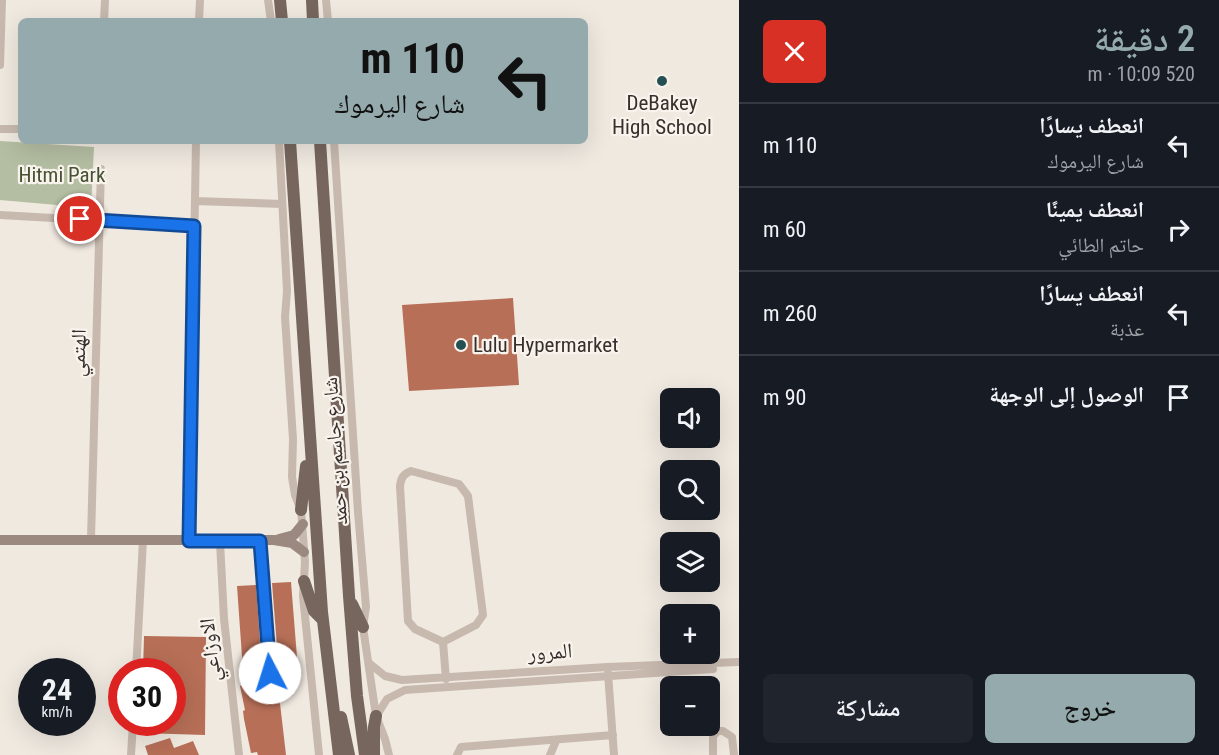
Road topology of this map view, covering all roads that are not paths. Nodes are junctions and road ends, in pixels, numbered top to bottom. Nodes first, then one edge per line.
1 (2, 0) edge
2 (105, 0) edge
3 (200, 0) edge
4 (268, 0) edge
5 (280, 0) edge
6 (312, 0) edge
7 (326, 0) edge
8 (104, 18) edge
9 (200, 18) edge
10 (271, 18) edge
11 (282, 18) edge
12 (313, 18) edge
13 (328, 18) edge
14 (0, 65) edge
15 (0, 129) edge
16 (18, 129) edge
17 (196, 144) edge
18 (279, 144) edge
19 (290, 144) edge
20 (320, 144) edge
21 (334, 144) edge
22 (101, 169) dead end
23 (195, 201) junction
24 (282, 204) junction
25 (0, 215) edge
26 (100, 220) junction
27 (194, 226) junction
28 (310, 451) junction
29 (301, 510) junction
30 (303, 524) junction
31 (0, 533) edge
32 (91, 539) junction
33 (0, 540) edge
34 (143, 540) junction
35 (274, 540) junction
36 (189, 541) junction
37 (260, 541) junction
38 (220, 542) junction
39 (304, 552) junction
40 (304, 581) junction
41 (349, 596) junction
42 (322, 619) junction
43 (363, 627) junction
44 (443, 642) junction
45 (137, 658) edge
46 (739, 662) edge
47 (369, 663) junction
48 (607, 667) junction
49 (739, 667) edge
50 (535, 672) junction
51 (270, 673) dead end
52 (329, 676) junction
53 (608, 676) junction
54 (446, 677) junction
55 (536, 681) junction
56 (446, 687) junction
57 (376, 716) junction
58 (612, 735) junction
59 (132, 736) edge
60 (556, 741) junction
61 (131, 755) edge
62 (239, 755) edge
63 (319, 755) edge
64 (339, 755) edge
65 (349, 755) edge
66 (365, 755) edge
67 (374, 755) edge
68 (389, 755) edge
69 (457, 755) edge
70 (550, 755) edge
71 (614, 755) edge
72 (713, 755) edge
73 (734, 755) edge

1 - 14 street
2 - 8 street
3 - 9 street
4 - 10 street
5 - 11 main road
6 - 12 main road
7 - 13 street
15 - 16 street
17 - 23 street
18 - 24 street, شارع جاسم بن حمد
19 - 28 main road, شارع جاسم بن حمد
20 - 41 main road, شارع جاسم بن حمد
21 - 43 street, شارع جاسم بن حمد
22 - 26 street, الهتمي
23 - 24 street
23 - 27 street
24 - 29 street, شارع جاسم بن حمد
25 - 26 street
26 - 27 street
26 - 32 street, الهتمي
27 - 36 street
28 - 29 main road
28 - 42 main road, شارع جاسم بن حمد
29 - 30 street, شارع جاسم بن حمد
30 - 35 street
30 - 39 street, شارع جاسم بن حمد
31 - 32 street
32 - 33 street
32 - 34 street
34 - 36 street
34 - 45 street
35 - 37 street
35 - 39 street
36 - 38 street
37 - 38 street
37 - 51 street
38 - 62 street, الاوزاعي
39 - 40 street, شارع جاسم بن حمد
40 - 42 main road
40 - 63 street, شارع جاسم بن حمد
41 - 43 main road
41 - 66 main road, شارع جاسم بن حمد
42 - 52 main road, شارع جاسم بن حمد
43 - 47 street, شارع جاسم بن حمد
44 - 44 street
44 - 54 street
46 - 48 street, المرور
47 - 54 street, المرور
47 - 57 street, شارع جاسم بن حمد
48 - 50 street, المرور
48 - 53 street
49 - 53 street, المرور
50 - 54 street, المرور
50 - 55 street
52 - 64 main road, شارع جاسم بن حمد
52 - 65 main road
53 - 55 street, المرور
53 - 58 street
54 - 56 street
55 - 56 street, المرور
56 - 57 street, المرور
57 - 67 main road
57 - 68 street, شارع جاسم بن حمد
58 - 60 street
58 - 71 street
59 - 61 street
60 - 69 street
60 - 70 street
72 - 73 street

